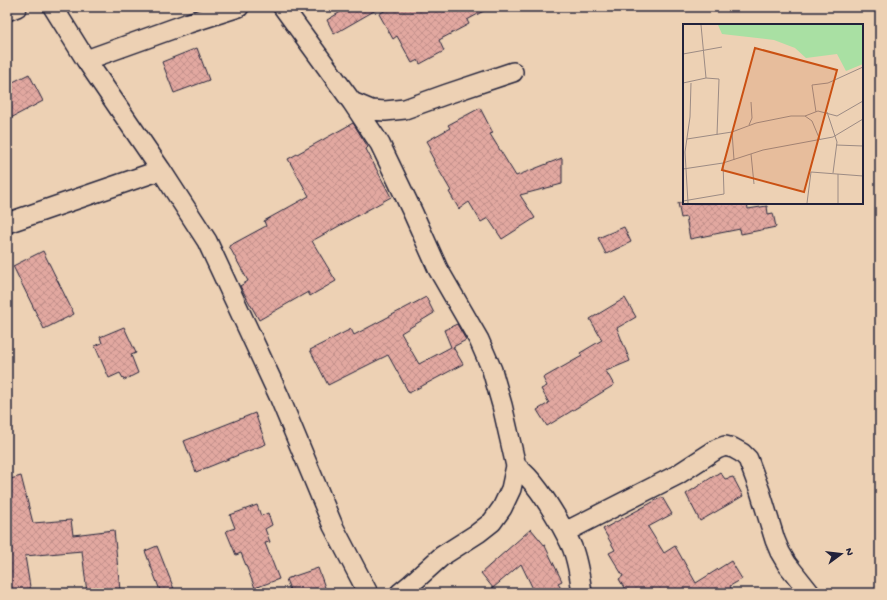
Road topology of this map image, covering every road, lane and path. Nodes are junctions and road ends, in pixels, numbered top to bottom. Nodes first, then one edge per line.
1 (17, 7) edge
2 (53, 7) edge
3 (238, 7) edge
4 (283, 7) edge
5 (7, 11) edge
6 (86, 60) junction
7 (513, 72) dead end
8 (352, 102) junction
9 (161, 170) junction
10 (7, 223) edge
11 (516, 466) junction
12 (565, 532) junction
13 (368, 593) edge
14 (400, 593) edge
15 (582, 593) edge
16 (810, 593) edge

1 - 5 street
2 - 6 street
3 - 6 street
4 - 8 street
6 - 9 street
7 - 8 street
8 - 11 street
9 - 10 street
9 - 13 street
11 - 12 street
11 - 14 street
12 - 15 street
12 - 16 street

